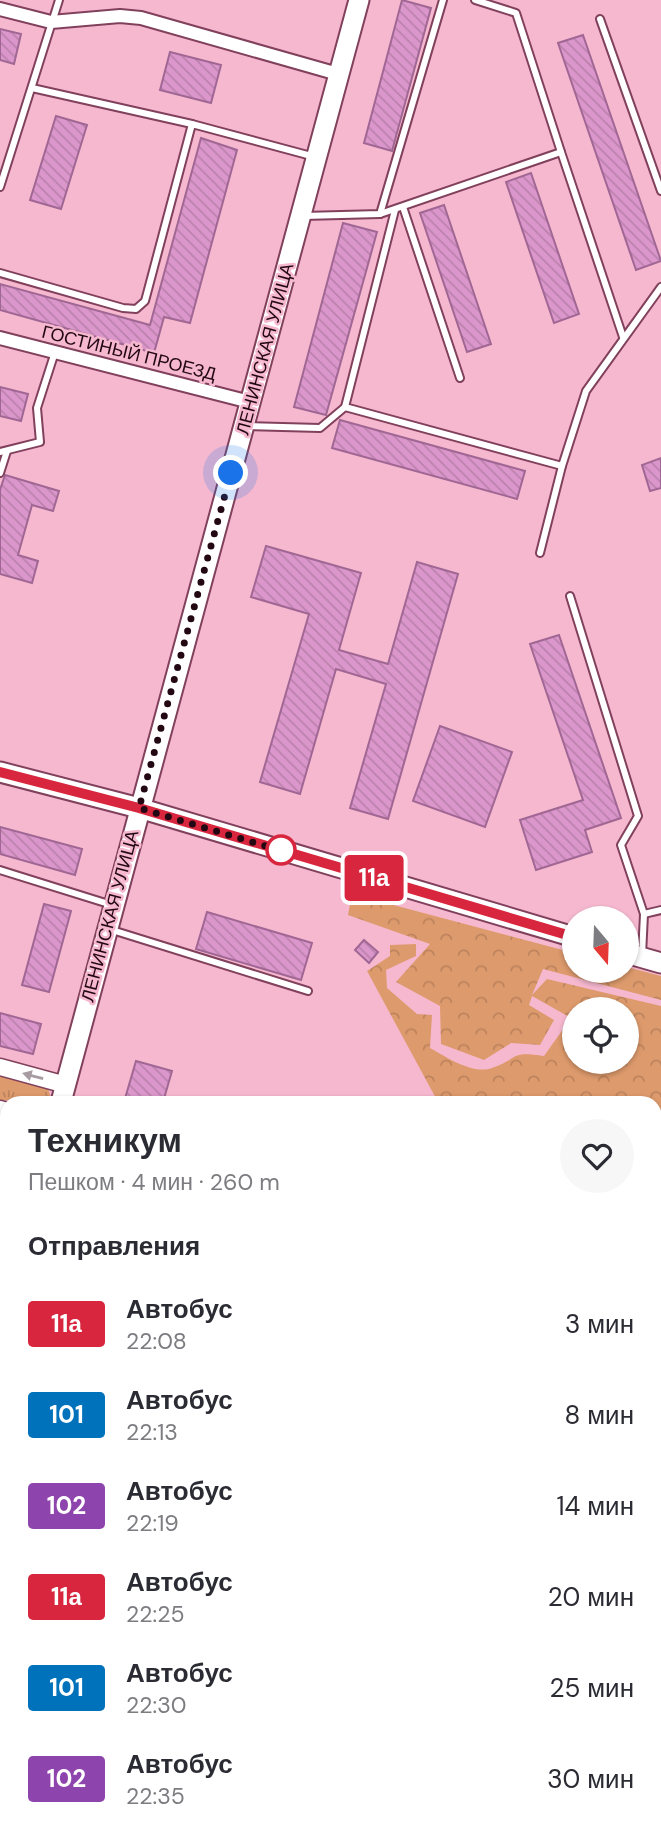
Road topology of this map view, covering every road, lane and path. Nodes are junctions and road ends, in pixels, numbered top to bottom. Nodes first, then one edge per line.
1 (59, 0) edge
2 (359, 0) edge
3 (443, 0) edge
4 (475, 0) edge
5 (0, 9) edge
6 (600, 19) dead end
7 (51, 22) junction
8 (338, 74) junction
9 (32, 88) junction
10 (192, 124) junction
11 (561, 152) junction
12 (317, 157) junction
13 (0, 187) edge
14 (661, 191) edge
15 (399, 209) junction
16 (380, 214) junction
17 (301, 216) junction
18 (0, 273) edge
19 (661, 287) edge
20 (623, 337) junction
21 (0, 338) edge
22 (55, 352) junction
23 (460, 378) dead end
24 (250, 402) junction
25 (345, 407) junction
26 (244, 426) junction
27 (3, 452) edge
28 (562, 466) junction
29 (0, 472) edge
30 (540, 554) dead end
31 (570, 596) dead end
32 (0, 772) edge
33 (139, 808) junction
34 (0, 870) edge
35 (113, 905) junction
36 (661, 910) edge
37 (643, 914) junction
38 (107, 928) junction
39 (639, 932) edge
40 (562, 933) edge
41 (639, 956) edge
42 (661, 962) edge
43 (308, 991) dead end
44 (0, 1068) edge
45 (63, 1094) edge

1 - 7 lane
2 - 8 main road, ЛЕНИНСКАЯ УЛИЦА
3 - 16 lane
4 - 11 lane
5 - 7 street
6 - 14 lane
7 - 8 street
7 - 9 lane
8 - 12 main road, ЛЕНИНСКАЯ УЛИЦА
9 - 10 lane
9 - 13 lane
10 - 12 lane
10 - 18 lane
11 - 15 lane
11 - 20 lane
12 - 17 main road, ЛЕНИНСКАЯ УЛИЦА
15 - 16 lane
15 - 23 lane
15 - 25 lane
16 - 17 lane
17 - 24 main road, ЛЕНИНСКАЯ УЛИЦА
19 - 20 lane
20 - 28 lane
21 - 22 street, ГОСТИНЫЙ ПРОЕЗД
22 - 24 street, ГОСТИНЫЙ ПРОЕЗД
22 - 27 lane
24 - 26 main road, ЛЕНИНСКАЯ УЛИЦА
25 - 26 lane
25 - 28 lane
26 - 33 main road, ЛЕНИНСКАЯ УЛИЦА
27 - 29 lane
28 - 30 lane
31 - 37 lane
32 - 33 main road
33 - 35 main road, ЛЕНИНСКАЯ УЛИЦА
33 - 40 main road
34 - 35 lane
35 - 38 main road, ЛЕНИНСКАЯ УЛИЦА
36 - 37 lane
37 - 39 lane
38 - 43 lane
38 - 45 main road, ЛЕНИНСКАЯ УЛИЦА
41 - 42 main road
45 -> 44 street

